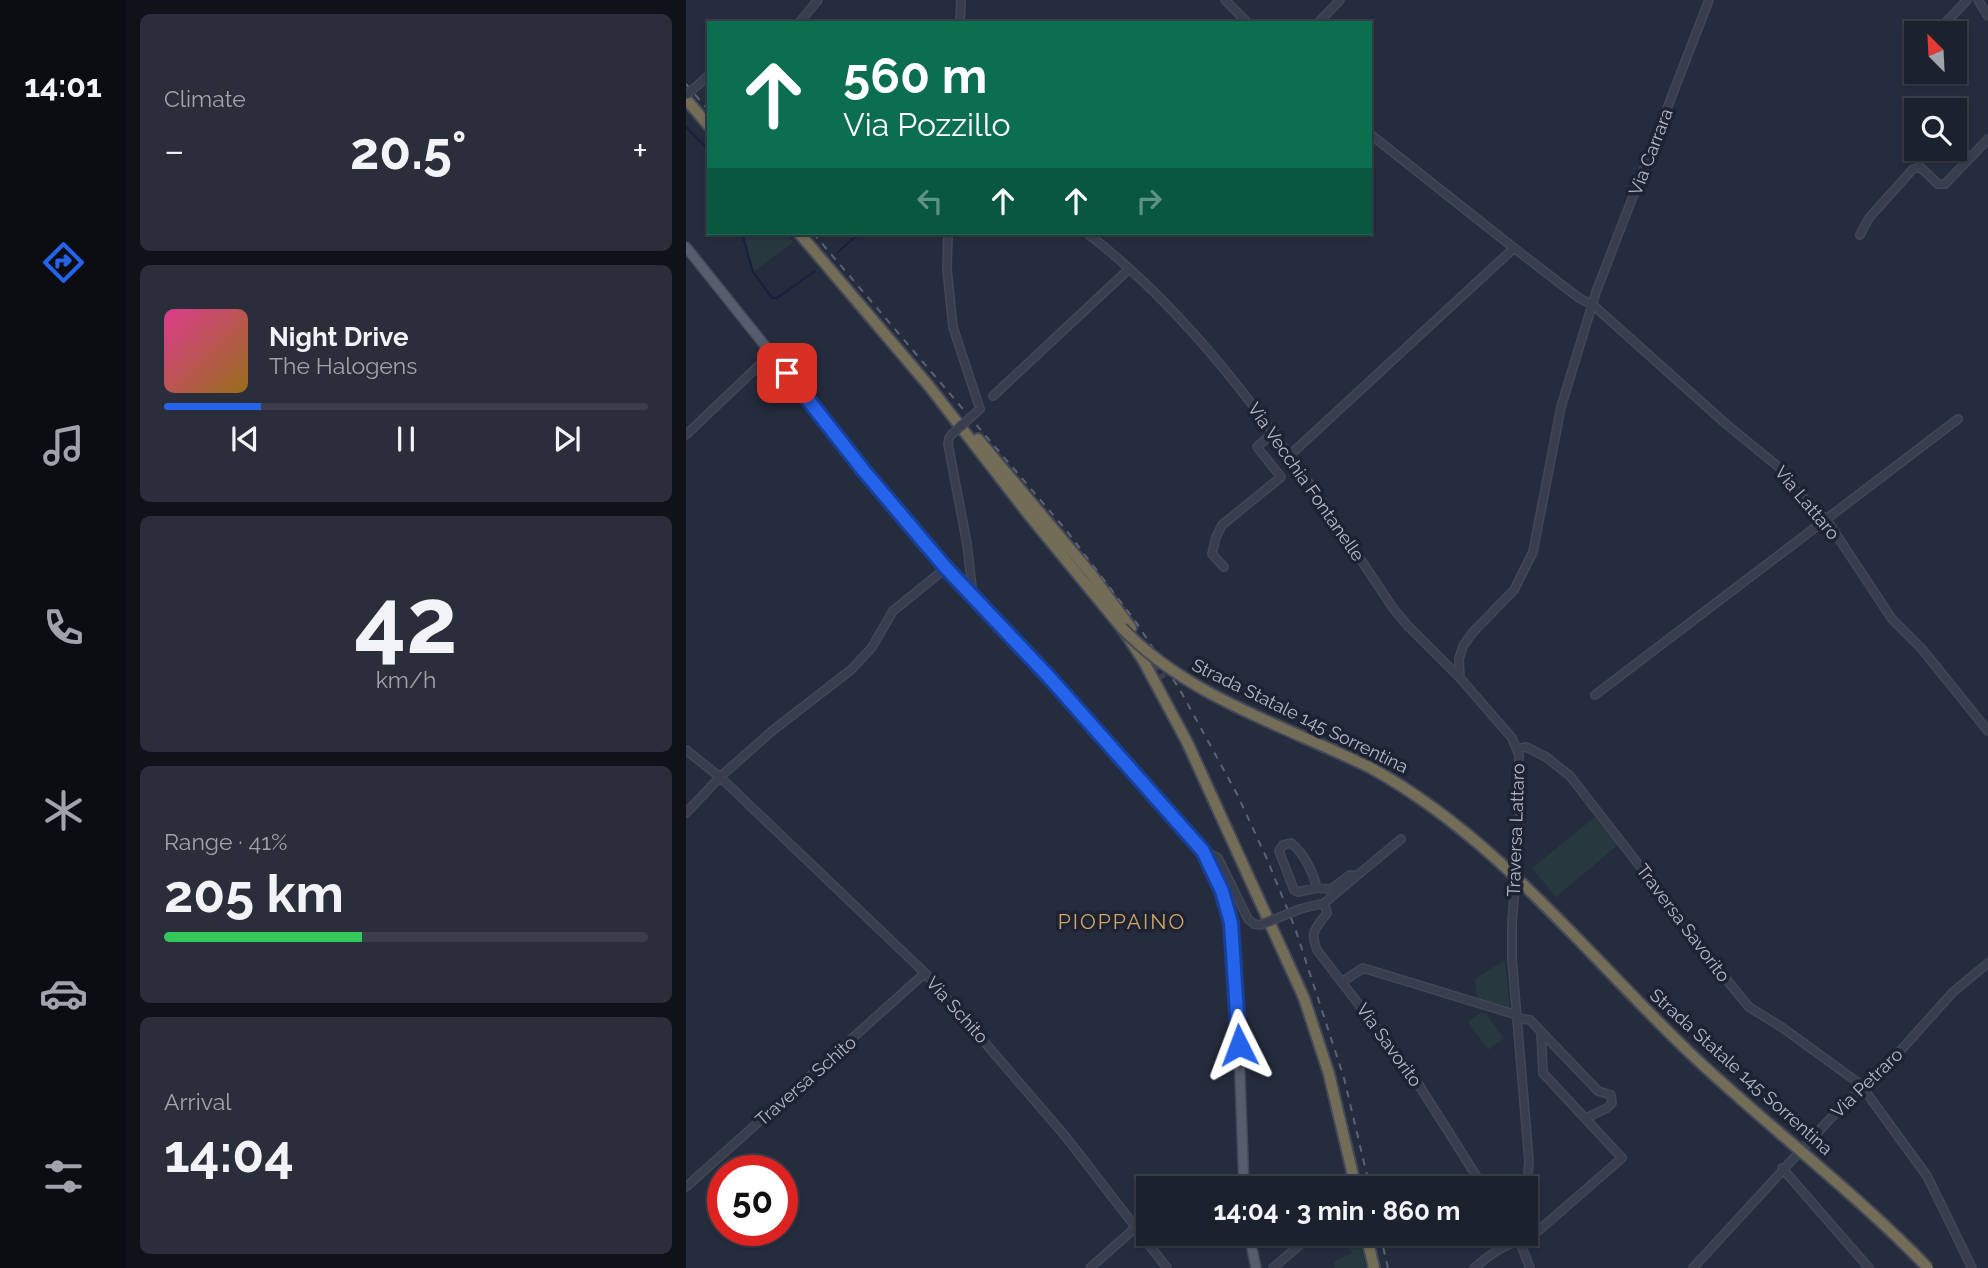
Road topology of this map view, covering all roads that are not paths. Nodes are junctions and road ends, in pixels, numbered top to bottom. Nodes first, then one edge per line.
1 (818, 0) edge
2 (961, 0) edge
3 (1225, 0) edge
4 (1340, 0) edge
5 (1709, 0) edge
6 (1967, 0) edge
7 (1978, 0) edge
8 (1988, 16) edge
9 (801, 21) edge
10 (960, 21) edge
11 (1246, 21) edge
12 (1320, 21) edge
13 (1947, 21) edge
14 (707, 77) edge
15 (686, 97) edge
16 (707, 123) edge
17 (1372, 136) edge
18 (1988, 139) edge
19 (1860, 234) dead end
20 (801, 235) edge
21 (948, 235) edge
22 (1089, 235) edge
23 (686, 247) edge
24 (1514, 248) junction
25 (1129, 269) junction
26 (1593, 304) junction
27 (772, 353) junction
28 (993, 396) dead end
29 (946, 408) junction
30 (1958, 419) dead end
31 (1274, 432) junction
32 (686, 435) edge
33 (1290, 455) junction
34 (1826, 519) junction
35 (1224, 567) dead end
36 (946, 568) junction
37 (973, 596) junction
38 (1126, 628) junction
39 (1460, 678) junction
40 (1162, 679) tunnel mouth
41 (1595, 695) dead end
42 (1988, 732) edge
43 (1517, 748) junction
44 (686, 750) edge
45 (720, 777) junction
46 (686, 813) edge
47 (1401, 839) dead end
48 (1206, 858) junction
49 (1241, 858) junction
50 (1356, 876) junction
51 (1317, 888) junction
52 (1323, 904) junction
53 (1988, 963) edge
54 (925, 974) junction
55 (1342, 982) junction
56 (1517, 1016) junction
57 (1541, 1032) junction
58 (1863, 1088) junction
59 (1586, 1118) junction
60 (1782, 1168) junction
61 (1244, 1176) edge
62 (1353, 1176) edge
63 (1476, 1176) edge
64 (1528, 1176) edge
65 (686, 1186) edge
66 (1135, 1228) junction
67 (1538, 1232) edge
68 (1251, 1246) edge
69 (1298, 1246) edge
70 (1369, 1246) edge
71 (1502, 1246) edge
72 (1522, 1246) edge
73 (1090, 1268) edge
74 (1167, 1268) edge
75 (1256, 1268) edge
76 (1273, 1268) edge
77 (1374, 1268) edge
78 (1474, 1268) edge
79 (1530, 1268) edge
80 (1693, 1268) edge
81 (1869, 1268) edge
82 (1928, 1268) edge
83 (1972, 1268) edge

1 - 9 street
2 - 10 street
3 - 11 street
4 - 12 street
5 - 26 street, Via Carrara
6 - 13 street
7 - 8 street
14 - 15 street, bridge
15 - 16 highway
17 - 24 street, Via Lattaro
18 - 19 street
20 - 29 highway, Strada Statale 145 Sorrentina
21 - 37 street, bridge
22 - 25 street, Via Vecchia Fontanelle
23 - 27 main road
24 - 26 street, Via Lattaro
24 - 33 street
25 - 28 street
25 - 31 street, Via Vecchia Fontanelle
26 - 34 street, Via Lattaro
26 - 39 street
27 - 32 street
27 - 36 main road
29 - 38 highway, Strada Statale 145 Sorrentina
29 - 38 highway
30 - 34 street
31 - 33 street, Via Vecchia Fontanelle
31 - 35 street
33 - 39 street, Via Vecchia Fontanelle
34 - 41 street
34 - 42 street, Via Lattaro
36 - 37 main road
36 - 45 street
37 - 48 main road
38 - 49 highway, bridge
38 - 82 highway, Strada Statale 145 Sorrentina, bridge
39 - 43 street, Traversa Lattaro
40 - 49 highway
43 - 56 street, Traversa Lattaro
43 - 58 street, Traversa Savorito
44 - 45 street, Via Schito
45 - 46 street
45 - 54 street, Via Schito
47 - 50 street
48 - 52 street, bridge
48 - 61 main road
49 - 62 highway
50 - 51 street
50 - 52 street
51 - 51 street
52 - 55 street, Via Savorito
53 - 58 street, Via Petraro
54 - 65 street, Traversa Schito
54 - 66 street, Via Schito
55 - 56 street
55 - 63 street, Via Savorito
56 - 57 street
56 - 64 street, Traversa Lattaro
57 - 59 street
57 - 59 street
58 - 60 street, Via Petraro
58 - 83 street, Traversa Savorito
59 - 67 street
60 - 80 street, Via Petraro
60 - 81 street
66 - 73 street
66 - 74 street, Via Schito
68 - 75 main road
69 - 76 street
70 - 77 highway
71 - 78 street
72 - 79 street

